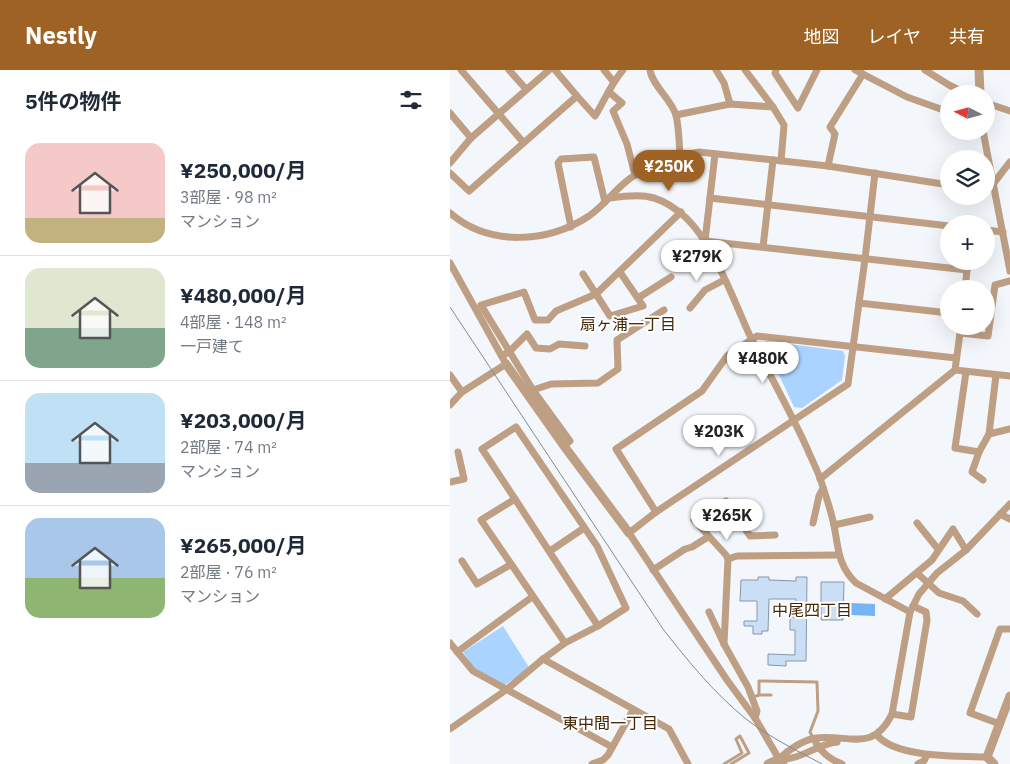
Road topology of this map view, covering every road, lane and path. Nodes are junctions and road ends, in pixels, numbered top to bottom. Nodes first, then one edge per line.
1 (461, 70) edge
2 (509, 70) edge
3 (549, 70) edge
4 (555, 70) edge
5 (604, 70) edge
6 (623, 70) edge
7 (650, 70) edge
8 (716, 70) edge
9 (745, 70) edge
10 (776, 70) edge
11 (817, 70) edge
12 (855, 70) edge
13 (925, 70) edge
14 (979, 70) edge
15 (863, 74) junction
16 (613, 81) junction
17 (948, 85) edge
18 (980, 85) edge
19 (526, 89) junction
20 (609, 92) junction
21 (577, 96) junction
22 (730, 104) junction
23 (995, 106) edge
24 (773, 108) junction
25 (940, 109) edge
26 (1010, 111) edge
27 (450, 113) edge
28 (500, 113) junction
29 (676, 115) junction
30 (471, 138) junction
31 (523, 142) junction
32 (715, 154) junction
33 (680, 155) junction
34 (773, 160) junction
35 (781, 161) junction
36 (1010, 162) edge
37 (450, 163) edge
38 (828, 166) junction
39 (450, 173) edge
40 (875, 173) junction
41 (635, 175) junction
42 (995, 181) edge
43 (940, 184) edge
44 (995, 197) edge
45 (710, 198) junction
46 (608, 200) junction
47 (768, 204) junction
48 (680, 212) junction
49 (450, 213) edge
50 (870, 217) junction
51 (940, 225) edge
52 (571, 227) junction
53 (995, 231) edge
54 (1003, 232) junction
55 (707, 244) junction
56 (763, 247) junction
57 (686, 258) dead end
58 (865, 259) junction
59 (450, 263) edge
60 (940, 267) edge
61 (967, 270) edge
62 (1010, 271) edge
63 (620, 272) junction
64 (583, 274) dead end
65 (671, 277) dead end
66 (724, 280) junction
67 (966, 280) edge
68 (1010, 281) edge
69 (995, 285) edge
70 (596, 294) junction
71 (638, 298) junction
72 (859, 303) junction
73 (690, 308) dead end
74 (664, 310) dead end
75 (940, 312) edge
76 (959, 335) edge
77 (751, 338) junction
78 (585, 346) dead end
79 (852, 347) junction
80 (509, 352) junction
81 (956, 358) junction
82 (503, 360) junction
83 (955, 370) junction
84 (966, 372) junction
85 (450, 375) edge
86 (996, 375) junction
87 (1010, 376) edge
88 (533, 390) junction
89 (462, 392) junction
90 (450, 405) edge
91 (794, 420) junction
92 (1010, 429) edge
93 (989, 434) junction
94 (564, 446) junction
95 (458, 452) dead end
96 (979, 452) junction
97 (820, 479) junction
98 (983, 480) dead end
99 (450, 482) edge
100 (823, 488) junction
101 (515, 499) junction
102 (1010, 504) edge
103 (656, 512) junction
104 (1000, 514) junction
105 (870, 517) dead end
106 (1010, 519) edge
107 (813, 523) dead end
108 (917, 523) dead end
109 (834, 525) junction
110 (584, 528) junction
111 (629, 533) junction
112 (775, 535) dead end
113 (708, 537) junction
114 (938, 549) junction
115 (966, 550) junction
116 (550, 551) junction
117 (839, 555) junction
118 (728, 559) junction
119 (462, 561) dead end
120 (510, 565) junction
121 (653, 570) junction
122 (917, 573) junction
123 (927, 583) junction
124 (532, 597) junction
125 (885, 599) junction
126 (911, 609) junction
127 (708, 612) dead end
128 (977, 614) dead end
129 (598, 626) junction
130 (1010, 629) edge
131 (450, 643) edge
132 (564, 643) junction
133 (724, 644) junction
134 (457, 652) junction
135 (543, 658) junction
136 (506, 690) junction
137 (771, 695) dead end
138 (755, 696) junction
139 (1010, 696) edge
140 (633, 710) junction
141 (892, 714) junction
142 (755, 718) junction
143 (1000, 724) junction
144 (450, 729) edge
145 (877, 735) junction
146 (814, 738) junction
147 (851, 739) junction
148 (612, 747) junction
149 (819, 747) junction
150 (927, 755) junction
151 (987, 757) junction
152 (781, 762) edge
153 (592, 764) edge
154 (688, 764) edge
155 (724, 764) edge
156 (731, 764) edge
157 (768, 764) edge
158 (842, 764) edge
159 (918, 764) edge
160 (994, 764) edge

1 - 28 street
2 - 19 street
3 - 19 street
4 - 21 street
5 - 16 street
6 - 16 street
7 - 29 street
8 - 22 street
9 - 24 street
10 - 11 street
12 - 15 street
13 - 17 street
14 - 18 street
15 - 25 street
15 - 38 street
16 - 20 street
19 - 28 street
20 - 21 street
20 - 41 street
21 - 31 street
22 - 24 street
22 - 29 street
23 - 26 street
24 - 35 street
27 - 30 street
28 - 30 street
28 - 31 street
29 - 33 street
30 - 37 street
31 - 39 street
32 - 33 street
32 - 34 street
32 - 45 street
33 - 41 street
34 - 35 street
34 - 47 street
35 - 38 street
36 - 42 street
38 - 40 street
40 - 43 street
40 - 50 street
41 - 46 street
44 - 54 street
45 - 47 street
45 - 55 street
46 - 48 street
46 - 52 street
46 - 52 street
47 - 50 street
47 - 56 street
48 - 55 street
48 - 63 street
49 - 52 street
50 - 51 street
50 - 58 street
53 - 54 street
54 - 62 street
55 - 56 street
55 - 57 street
55 - 66 street
56 - 58 street
58 - 60 street
58 - 72 street
59 - 82 street
61 - 67 street
63 - 70 street
63 - 71 street
64 - 70 street
65 - 71 street
66 - 73 street
66 - 77 street
68 - 69 street
70 - 71 street
70 - 80 street
72 - 75 street
72 - 79 street
74 - 88 street
76 - 81 street
77 - 79 street
77 - 91 street
77 - 103 street
78 - 80 street
79 - 81 street
79 - 91 street
80 - 82 street
80 - 88 street
81 - 83 street
82 - 89 street
82 - 94 street
83 - 84 street
83 - 97 street
84 - 86 street
84 - 96 street
85 - 89 street
86 - 87 street
86 - 93 street
88 - 94 street
89 - 90 street
91 - 97 street
91 - 103 street
92 - 93 street
93 - 96 street
94 - 111 street
95 - 99 street
96 - 98 street
97 - 100 street
100 - 107 street
100 - 109 street
101 - 110 street
101 - 116 street
101 - 120 street
102 - 104 street
103 - 111 street
104 - 106 street
104 - 115 street
105 - 109 street
108 - 114 street
109 - 117 street
110 - 116 street
110 - 129 street
111 - 121 street
112 - 113 street
113 - 118 street
113 - 121 street
114 - 115 street
114 - 122 street
115 - 123 street
116 - 129 street
117 - 118 street
117 - 125 street
118 - 133 street
119 - 120 street
120 - 124 street
121 - 142 street
122 - 123 street
122 - 125 street
123 - 126 street
123 - 128 street
124 - 132 street
124 - 134 street
125 - 126 street
126 - 141 street
126 - 141 street
127 - 133 street
129 - 132 street
130 - 143 street
131 - 134 street
132 - 135 street
133 - 138 street
134 - 136 street
135 - 136 street
135 - 140 street
136 - 144 street
136 - 148 street
137 - 138 lane
138 - 142 street
138 - 146 lane
139 - 143 street
140 - 148 street
140 - 154 street
141 - 145 street
142 - 152 street
143 - 151 street
145 - 147 street
145 - 150 street
146 - 147 street
146 - 149 street
146 - 152 street
147 - 149 street
148 - 153 street
149 - 152 street
149 - 158 street
150 - 151 street
150 - 159 street
151 - 160 street
152 - 157 street
155 - 156 lane

